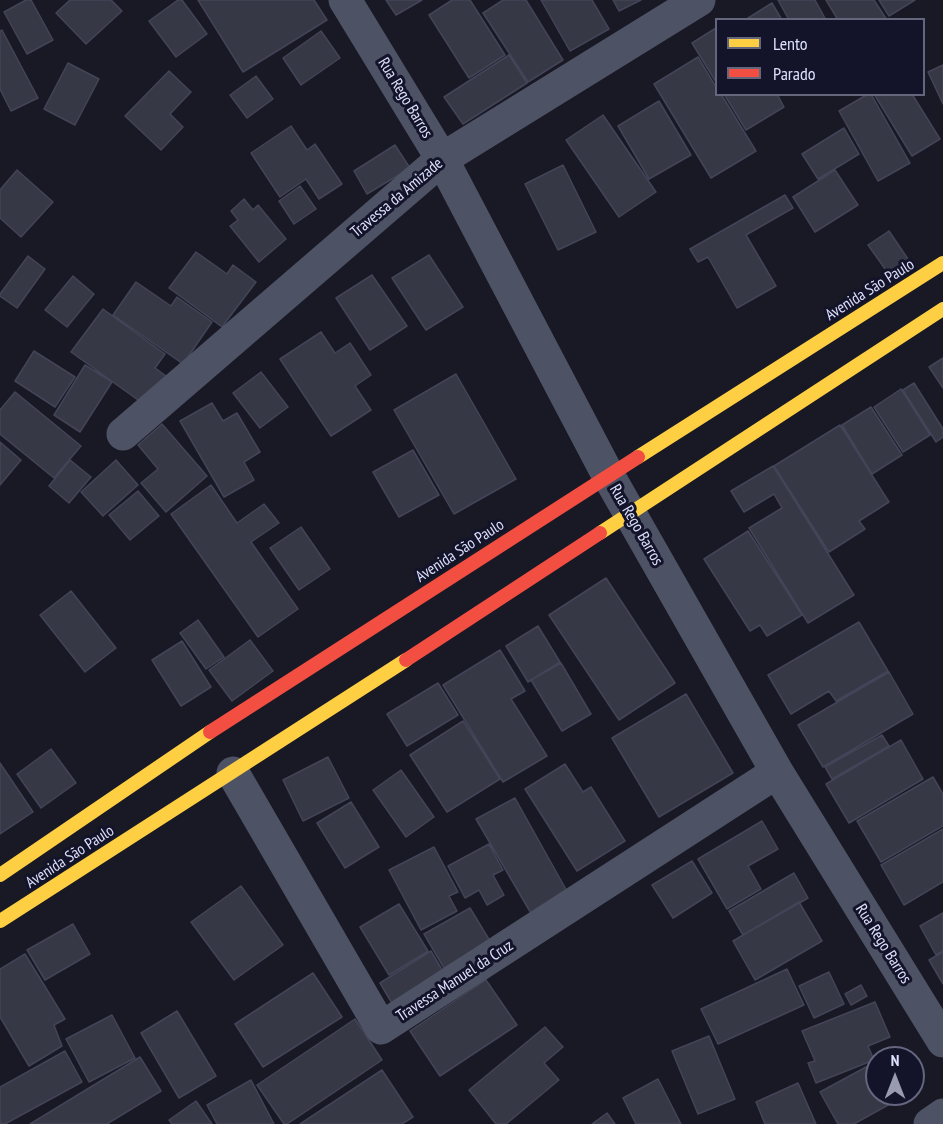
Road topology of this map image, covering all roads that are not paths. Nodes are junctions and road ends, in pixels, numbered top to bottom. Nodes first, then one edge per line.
1 (345, 0) edge
2 (699, 0) edge
3 (442, 159) junction
4 (943, 263) edge
5 (943, 309) edge
6 (123, 434) dead end
7 (608, 475) junction
8 (630, 515) junction
9 (237, 713) junction
10 (262, 754) junction
11 (777, 772) junction
12 (232, 773) junction
13 (0, 875) edge
14 (0, 921) edge
15 (943, 1041) edge
16 (943, 1115) edge
17 (930, 1124) edge

1 - 3 street, Rua Rego Barros
2 - 3 street, Travessa da Amizade
3 - 6 street, Travessa da Amizade
3 - 7 street, Rua Rego Barros
4 - 7 street, Avenida São Paulo
5 - 8 street, Avenida São Paulo
7 - 8 street, Rua Rego Barros
7 - 9 street, Avenida São Paulo
8 - 10 street, Avenida São Paulo
8 - 11 street, Rua Rego Barros
9 - 10 street
9 - 13 street, Avenida São Paulo
10 - 12 street, Avenida São Paulo
11 - 12 street, Travessa Manuel da Cruz
11 - 15 street, Rua Rego Barros
12 - 14 street, Avenida São Paulo
16 - 17 street

